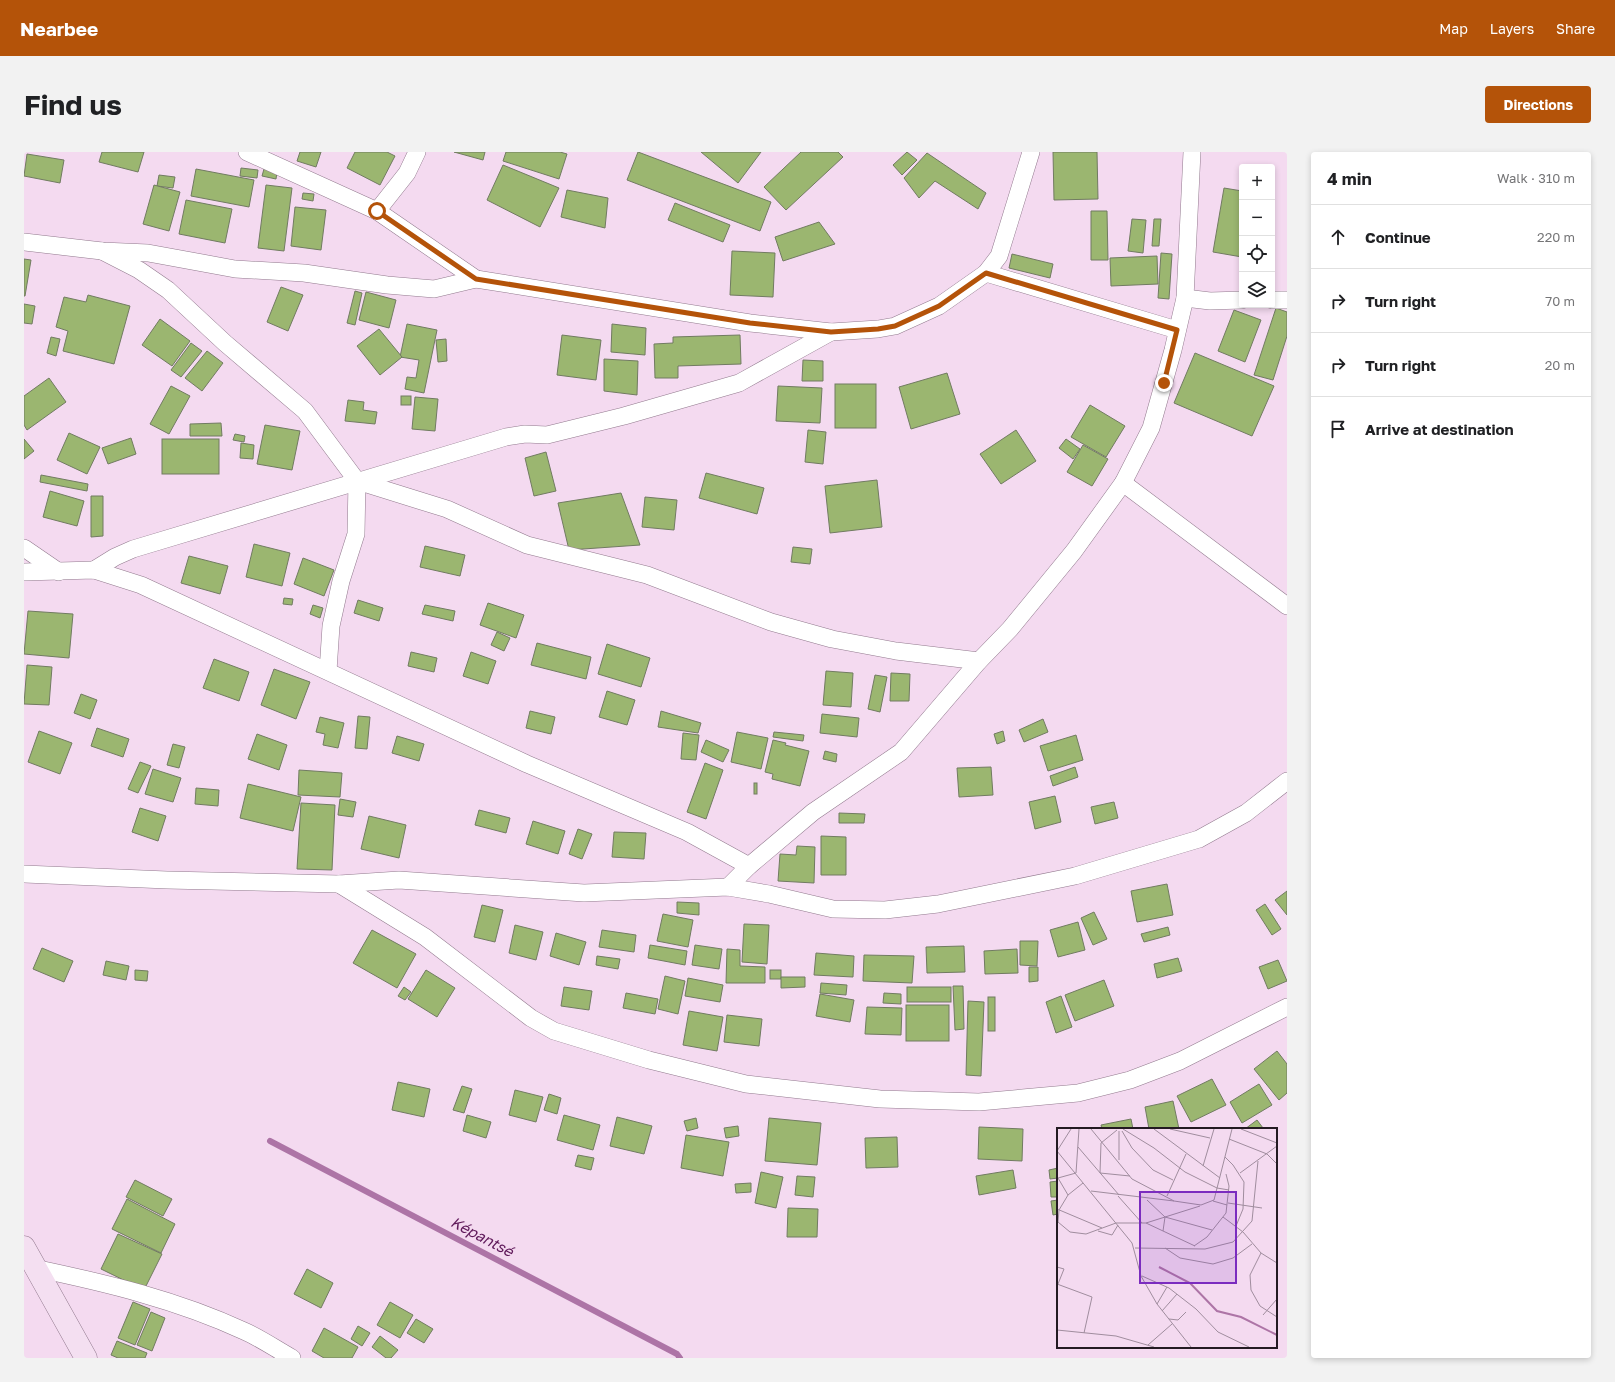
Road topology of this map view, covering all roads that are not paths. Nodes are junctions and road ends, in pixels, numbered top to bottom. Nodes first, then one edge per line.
1 (247, 152) edge
2 (416, 152) edge
3 (1031, 152) edge
4 (1192, 152) edge
5 (377, 211) junction
6 (24, 242) edge
7 (102, 251) junction
8 (986, 273) junction
9 (476, 279) junction
10 (1185, 298) junction
11 (1239, 300) edge
12 (1275, 300) edge
13 (1287, 300) edge
14 (1177, 330) junction
15 (831, 332) junction
16 (357, 481) junction
17 (1123, 484) junction
18 (24, 548) edge
19 (94, 570) junction
20 (24, 572) edge
21 (59, 572) junction
22 (1287, 606) edge
23 (979, 661) junction
24 (328, 671) junction
25 (1287, 781) edge
26 (749, 866) junction
27 (24, 874) edge
28 (339, 884) junction
29 (728, 887) junction
30 (1287, 1007) edge
31 (24, 1247) edge
32 (34, 1268) junction
33 (86, 1358) edge
34 (292, 1358) edge

1 - 5 street
2 - 5 street
3 - 8 street
4 - 10 street
5 - 9 street
6 - 7 street
7 - 9 street
7 - 16 street
8 - 14 street
8 - 15 street
9 - 15 street
10 - 11 street
10 - 14 street
12 - 13 street
14 - 17 street
15 - 16 street
16 - 19 street
16 - 23 street
16 - 24 street
17 - 22 street
17 - 23 street
18 - 21 street
19 - 21 street
19 - 24 street
20 - 21 street
23 - 26 street
24 - 26 street
25 - 29 street
26 - 29 street
27 - 28 street
28 - 29 street
28 - 30 street
31 - 32 main road
32 - 33 main road
32 - 34 street

